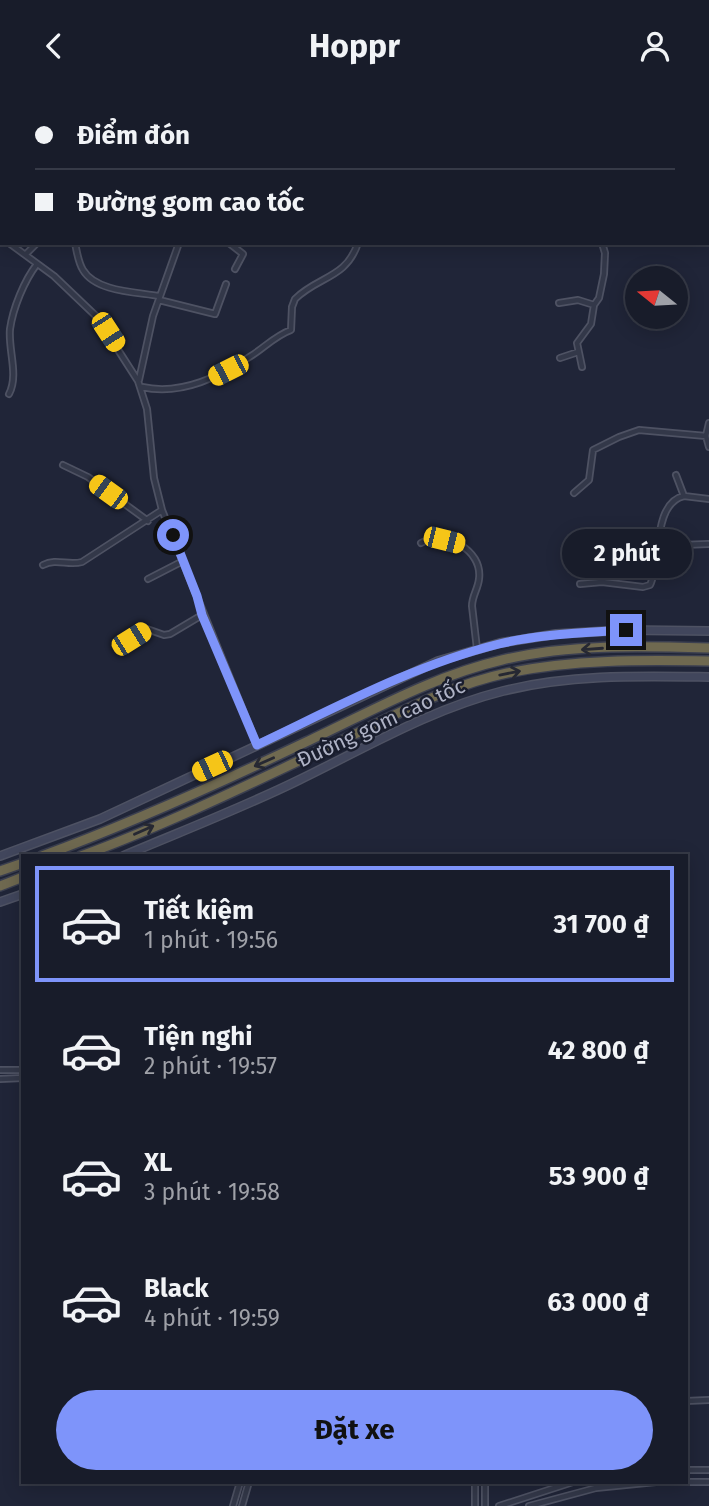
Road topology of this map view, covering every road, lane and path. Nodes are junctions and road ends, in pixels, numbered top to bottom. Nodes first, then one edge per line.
1 (12, 245) edge
2 (35, 245) edge
3 (76, 245) edge
4 (178, 245) edge
5 (232, 245) edge
6 (357, 245) edge
7 (602, 245) edge
8 (26, 254) junction
9 (37, 264) junction
10 (235, 269) dead end
11 (226, 283) dead end
12 (159, 298) junction
13 (559, 303) dead end
14 (594, 305) junction
15 (578, 352) junction
16 (560, 358) dead end
17 (582, 367) dead end
18 (138, 381) junction
19 (142, 387) junction
20 (9, 394) dead end
21 (709, 423) edge
22 (706, 436) junction
23 (709, 447) edge
24 (63, 465) dead end
25 (676, 475) dead end
26 (573, 493) dead end
27 (684, 496) junction
28 (709, 499) edge
29 (162, 510) junction
30 (148, 521) junction
31 (421, 543) dead end
32 (708, 544) edge
33 (656, 546) junction
34 (183, 561) junction
35 (43, 565) dead end
36 (148, 579) dead end
37 (580, 583) dead end
38 (202, 615) junction
39 (709, 631) edge
40 (131, 639) dead end
41 (709, 647) edge
42 (477, 650) junction
43 (709, 661) edge
44 (709, 677) edge
45 (257, 745) junction
46 (47, 854) edge
47 (86, 854) edge
48 (129, 854) edge
49 (0, 856) edge
50 (21, 864) edge
51 (0, 871) edge
52 (21, 878) edge
53 (0, 885) edge
54 (21, 895) edge
55 (0, 902) edge
56 (0, 1070) edge
57 (21, 1070) edge
58 (21, 1078) edge
59 (0, 1079) edge
60 (709, 1400) edge
61 (688, 1401) edge
62 (688, 1470) edge
63 (709, 1470) edge
64 (688, 1482) edge
65 (709, 1482) edge
66 (239, 1484) edge
67 (248, 1484) edge
68 (475, 1484) edge
69 (485, 1484) edge
70 (567, 1484) edge
71 (636, 1484) edge
72 (233, 1506) edge
73 (242, 1506) edge
74 (475, 1506) edge
75 (485, 1506) edge
76 (499, 1506) edge
77 (529, 1506) edge

1 - 8 street
2 - 8 street
3 - 12 street
4 - 12 street
5 - 10 street
6 - 19 street
7 - 14 street
8 - 9 street
9 - 18 street
9 - 20 street
11 - 12 street
12 - 18 street
13 - 14 street
14 - 15 street
15 - 16 street
15 - 17 street
18 - 19 street
19 - 29 street
21 - 22 street
22 - 23 street
22 - 26 street
24 - 30 street
25 - 27 street
27 - 28 street
27 - 33 street
29 - 30 street
29 - 34 street
30 - 35 street
31 - 42 street
32 - 33 street
33 - 37 street
34 - 36 street
34 - 38 street
38 - 40 street
38 - 45 street
39 - 42 main road, Đường gom cao tốc
41 -> 46 highway
42 - 45 main road, Đường gom cao tốc
47 -> 43 highway
44 - 48 main road, Đường gom cao tốc
45 - 49 main road, Đường gom cao tốc
50 - 51 highway
52 - 53 highway
54 - 55 main road
56 - 57 street
58 - 59 street
60 - 61 street
62 - 63 street
64 - 65 street
66 - 72 street
67 - 73 street
68 - 74 street
69 - 75 street
70 - 76 street
71 - 77 street

